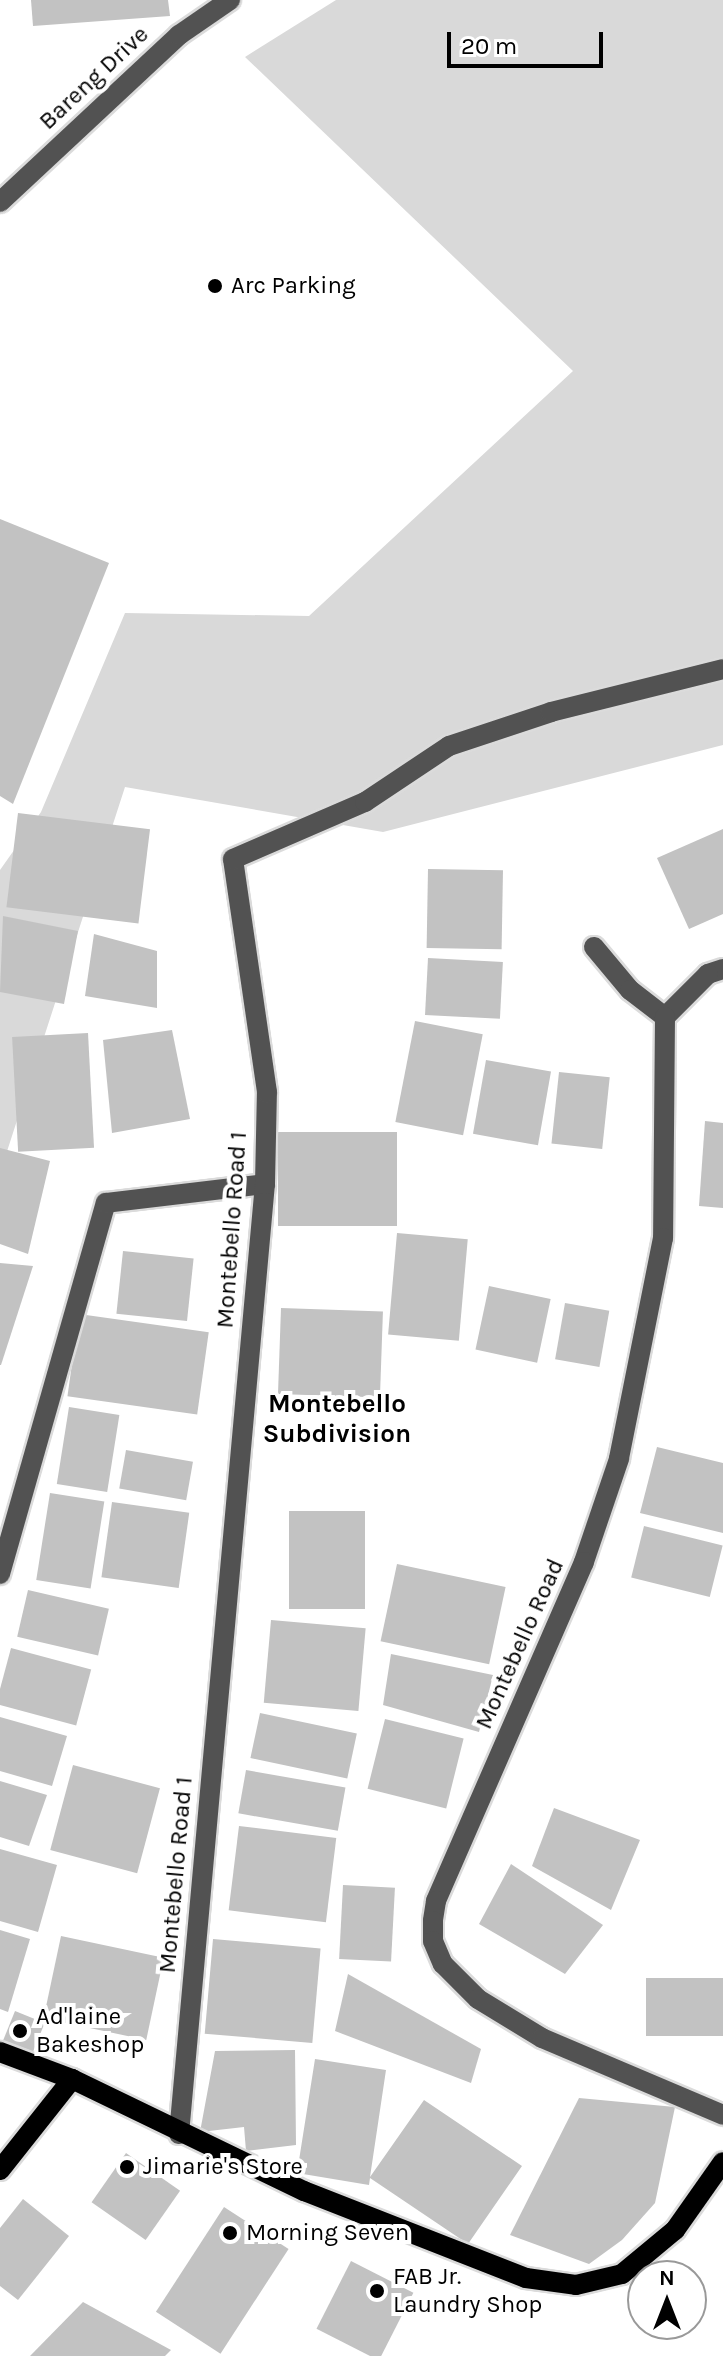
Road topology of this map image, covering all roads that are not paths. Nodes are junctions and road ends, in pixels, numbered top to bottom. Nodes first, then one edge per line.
1 (230, 0) edge
2 (0, 202) edge
3 (723, 669) edge
4 (594, 947) dead end
5 (723, 969) edge
6 (665, 1017) junction
7 (265, 1184) junction
8 (0, 1574) edge
9 (0, 2052) edge
10 (72, 2079) junction
11 (723, 2115) edge
12 (179, 2134) junction
13 (723, 2162) edge
14 (0, 2170) edge

1 - 2 street, Bareng Drive
3 - 7 street, Montebello Road 1
4 - 6 street
5 - 6 street
6 - 11 street, Montebello Road
7 - 8 street
7 - 12 street, Montebello Road 1
9 - 10 main road
10 - 12 main road
10 - 14 main road
12 - 13 main road

